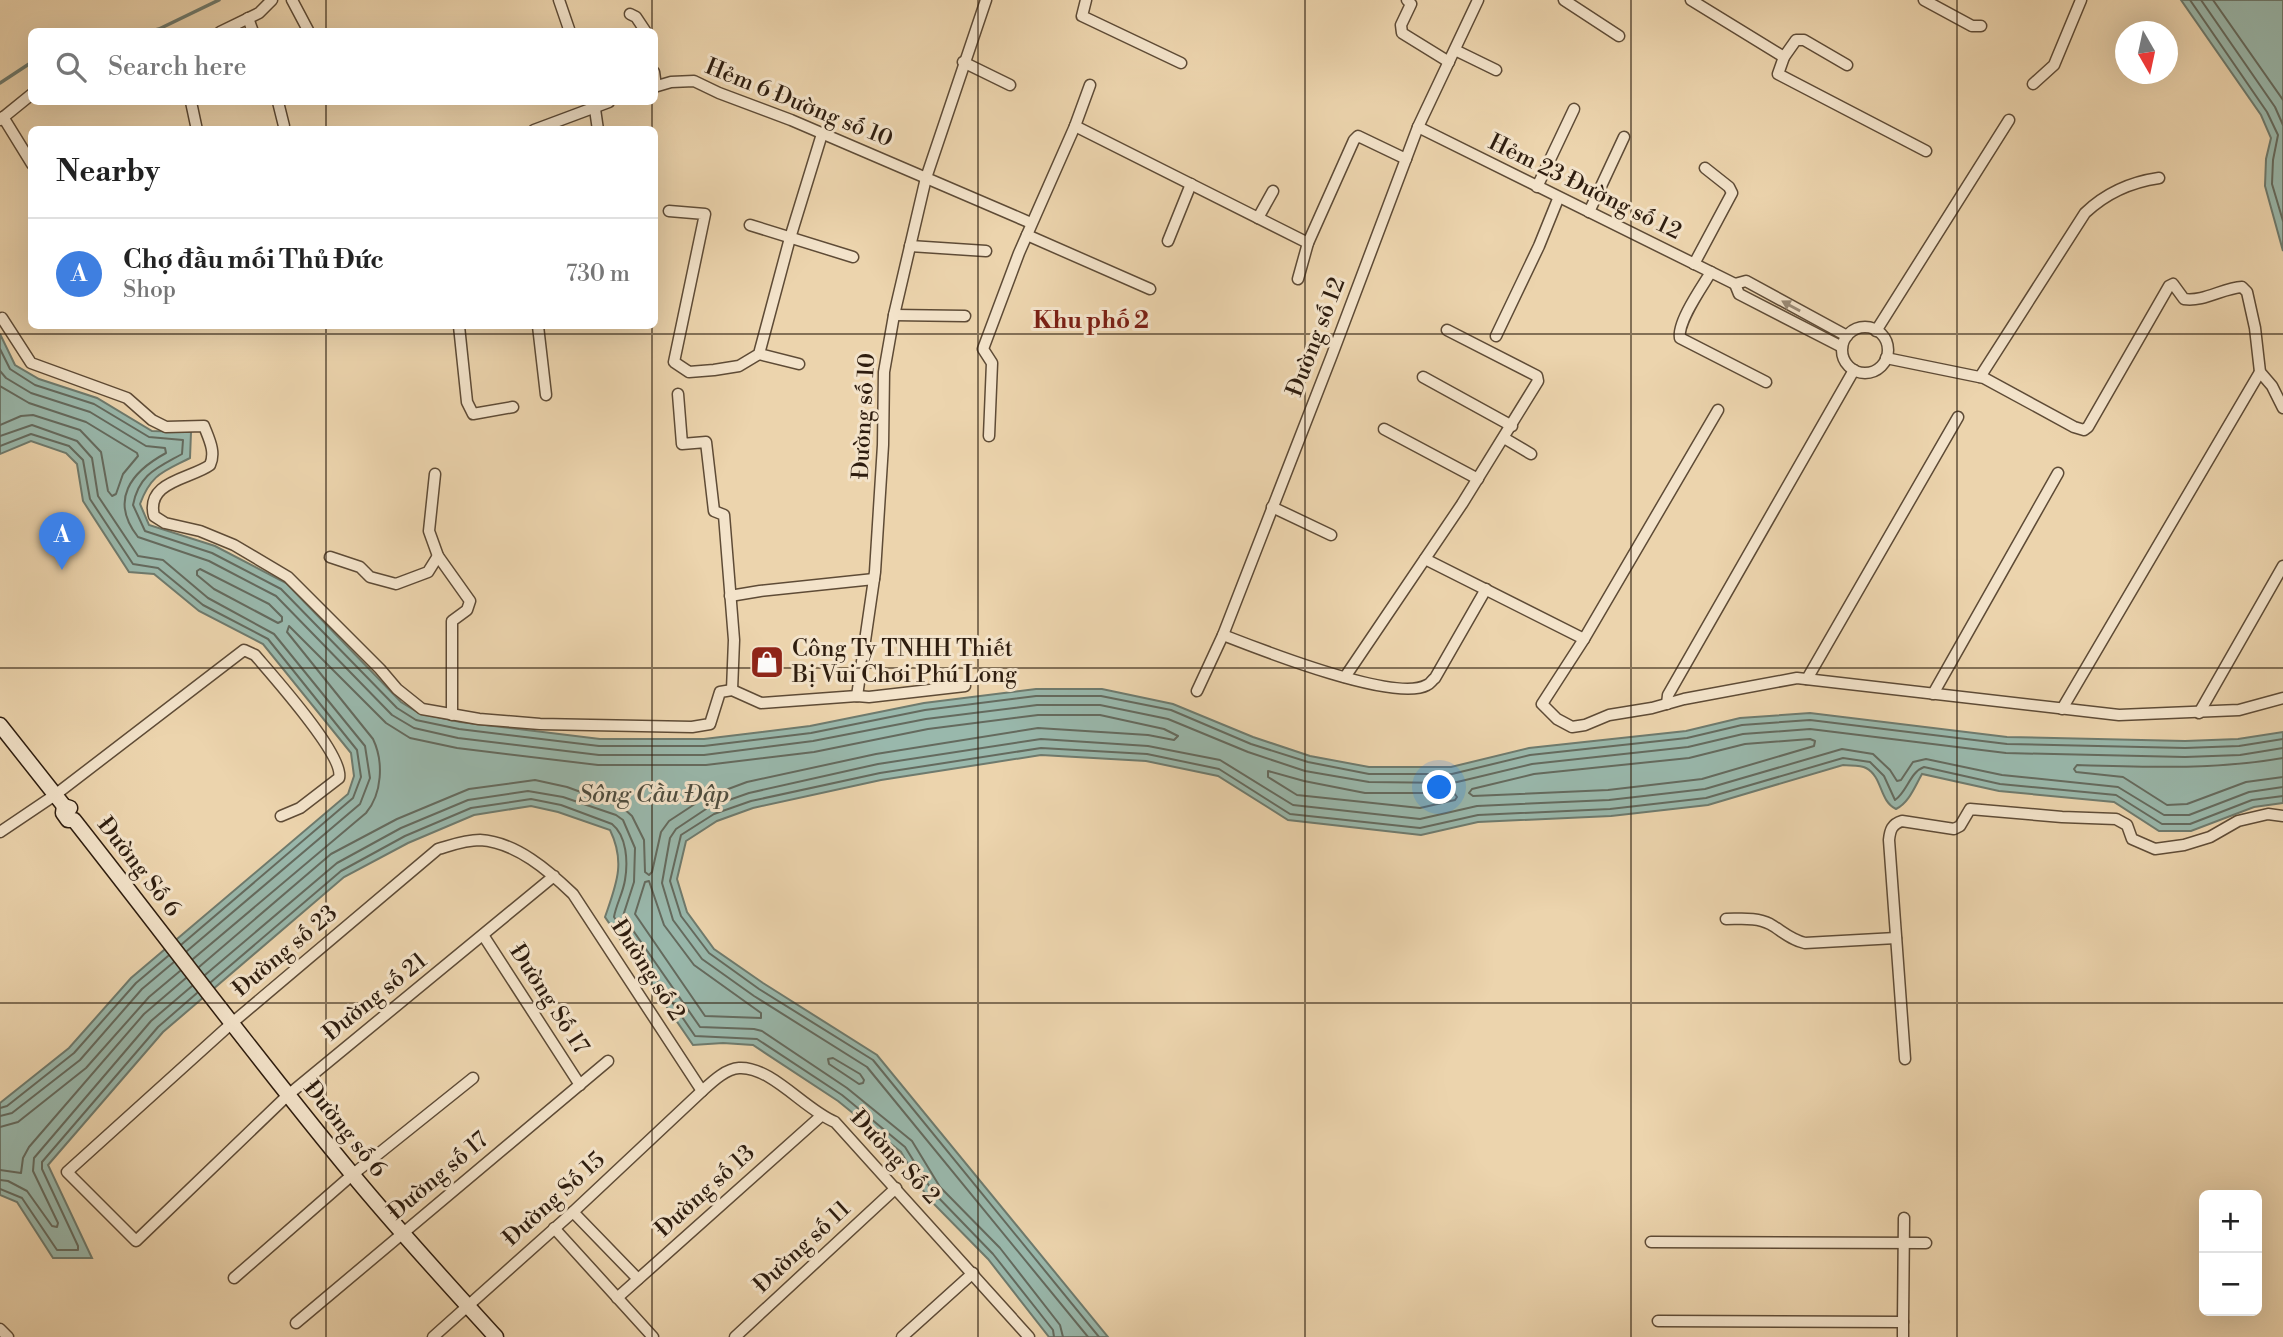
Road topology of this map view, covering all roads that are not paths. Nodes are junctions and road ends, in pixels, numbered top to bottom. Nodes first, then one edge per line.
1 (272, 0) edge
2 (292, 0) edge
3 (559, 0) edge
4 (986, 0) edge
5 (1086, 0) edge
6 (1407, 0) edge
7 (1479, 0) edge
8 (1564, 0) edge
9 (1691, 0) edge
10 (1924, 0) edge
11 (2081, 0) edge
12 (629, 14) dead end
13 (248, 18) junction
14 (1981, 26) dead end
15 (228, 28) edge
16 (252, 28) edge
17 (307, 28) edge
18 (569, 28) edge
19 (643, 28) edge
20 (1619, 36) dead end
21 (1455, 50) junction
22 (1784, 57) junction
23 (963, 62) junction
24 (1449, 62) junction
25 (1181, 63) dead end
26 (1847, 65) dead end
27 (1496, 70) dead end
28 (2033, 84) dead end
29 (1010, 85) dead end
30 (1090, 85) dead end
31 (658, 86) edge
32 (28, 97) edge
33 (192, 105) edge
34 (279, 105) edge
35 (593, 105) edge
36 (595, 105) edge
37 (1574, 108) dead end
38 (2, 119) edge
39 (2009, 120) dead end
40 (196, 126) edge
41 (284, 126) edge
42 (543, 126) edge
43 (598, 126) edge
44 (1074, 126) junction
45 (1418, 127) junction
46 (822, 134) junction
47 (1624, 136) dead end
48 (1926, 151) dead end
49 (28, 158) edge
50 (1406, 159) junction
51 (1705, 168) dead end
52 (926, 178) junction
53 (2160, 178) dead end
54 (1191, 184) junction
55 (1537, 187) junction
56 (1273, 191) dead end
57 (1558, 199) junction
58 (670, 211) dead end
59 (1589, 212) junction
60 (1258, 218) junction
61 (1031, 223) junction
62 (750, 225) dead end
63 (1027, 234) junction
64 (790, 238) junction
65 (1168, 241) dead end
66 (1308, 243) junction
67 (910, 246) junction
68 (986, 251) dead end
69 (853, 257) dead end
70 (1695, 264) junction
71 (1711, 272) junction
72 (1297, 279) dead end
73 (1735, 284) junction
74 (1150, 289) dead end
75 (894, 315) junction
76 (965, 316) dead end
77 (0, 319) edge
78 (459, 329) edge
79 (538, 329) edge
80 (1447, 330) dead end
81 (1876, 331) junction
82 (1496, 336) dead end
83 (1847, 336) junction
84 (1842, 348) junction
85 (759, 354) junction
86 (1886, 358) junction
87 (799, 364) dead end
88 (1854, 370) junction
89 (2260, 372) junction
90 (1423, 377) dead end
91 (1980, 377) junction
92 (1766, 382) dead end
93 (678, 394) dead end
94 (546, 395) dead end
95 (513, 407) dead end
96 (2283, 408) edge
97 (1718, 410) dead end
98 (1958, 417) dead end
99 (1512, 425) junction
100 (1384, 429) dead end
101 (989, 436) dead end
102 (1504, 438) junction
103 (1531, 454) dead end
104 (435, 474) dead end
105 (2058, 474) dead end
106 (1478, 479) junction
107 (1272, 507) junction
108 (1331, 535) dead end
109 (438, 556) junction
110 (330, 557) dead end
111 (1425, 559) junction
112 (2283, 566) edge
113 (874, 579) junction
114 (1486, 589) junction
115 (730, 596) junction
116 (1223, 635) junction
117 (1584, 639) junction
118 (1345, 677) junction
119 (1807, 679) junction
120 (965, 686) dead end
121 (732, 690) junction
122 (1197, 691) dead end
123 (1933, 694) junction
124 (857, 696) junction
125 (2283, 698) edge
126 (1667, 704) junction
127 (2062, 709) junction
128 (2199, 713) junction
129 (452, 715) junction
130 (0, 725) edge
131 (60, 801) junction
132 (281, 816) dead end
133 (2283, 817) edge
134 (0, 832) edge
135 (554, 876) junction
136 (1726, 919) dead end
137 (483, 935) junction
138 (1896, 938) junction
139 (168, 941) joint
140 (232, 1023) junction
141 (1905, 1059) dead end
142 (608, 1061) dead end
143 (473, 1078) dead end
144 (580, 1085) junction
145 (702, 1091) junction
146 (288, 1096) junction
147 (821, 1116) junction
148 (352, 1175) junction
149 (896, 1188) junction
150 (573, 1212) junction
151 (1904, 1218) dead end
152 (554, 1228) junction
153 (402, 1234) junction
154 (136, 1241) joint
155 (1651, 1242) dead end
156 (1904, 1243) junction
157 (1926, 1243) dead end
158 (973, 1273) junction
159 (234, 1278) dead end
160 (639, 1279) junction
161 (617, 1298) junction
162 (468, 1306) junction
163 (1658, 1321) dead end
164 (1903, 1322) junction
165 (296, 1323) dead end
166 (0, 1329) edge
167 (8, 1337) edge
168 (433, 1337) edge
169 (496, 1337) edge
170 (653, 1337) edge
171 (735, 1337) edge
172 (902, 1337) edge
173 (1029, 1337) edge
174 (1903, 1337) edge

1 - 13 street
2 - 17 street
3 - 18 street
4 - 23 street, Đường số 10
5 - 25 street
6 - 24 street
7 - 21 street, Đường số 12
8 - 20 street
9 - 22 street
10 - 14 street
11 - 28 street
12 - 19 street
13 - 15 street
13 - 16 street
21 - 24 street, Đường số 12
21 - 27 street
22 - 26 street
22 - 48 street
23 - 29 street
23 - 52 street, Đường số 10
24 - 45 street, Đường số 12
30 - 44 street
31 - 46 street, Hẻm 6 Đường số 10
32 - 38 street
33 - 40 street
34 - 41 street
35 - 42 street
36 - 43 street
37 - 55 street
38 - 49 street
39 - 81 street
44 - 54 street
44 - 61 street
45 - 50 street, Đường số 12
45 - 55 street, Hẻm 23 Đường số 12
46 - 52 street, Hẻm 6 Đường số 10
46 - 64 street
47 - 59 street
50 - 66 street
50 - 107 street, Đường số 12
51 - 70 street
52 - 61 street, Hẻm 6 Đường số 10
52 - 67 street, Đường số 10
53 - 91 street
54 - 60 street
54 - 65 street
55 - 57 street, Hẻm 23 Đường số 12
56 - 60 street
57 - 59 street, Hẻm 23 Đường số 12
57 - 82 street
58 - 85 street
59 - 70 street, Hẻm 23 Đường số 12
60 - 66 street
61 - 63 street
62 - 64 street
63 - 74 street
63 - 101 street
64 - 69 street
64 - 85 street
66 - 72 street
67 - 68 street
67 - 75 street, Đường số 10
70 - 71 street, Hẻm 23 Đường số 12
71 - 73 street, Hẻm 23 Đường số 12
71 - 92 street
83 -> 73 street
73 - 84 street
75 - 76 street
75 - 113 street, Đường số 10
77 - 129 street
78 - 95 street
79 - 94 street
80 - 99 street
81 - 83 street
81 - 86 street
83 - 84 street
84 - 88 street
85 - 87 street
86 - 88 street
86 - 91 street
88 - 126 street
89 - 91 street
89 - 96 street
89 - 127 street
90 - 99 street
93 - 115 street
97 - 117 street
98 - 119 street
99 - 102 street
100 - 106 street
102 - 103 street
102 - 106 street
104 - 109 street
105 - 123 street
106 - 111 street
107 - 108 street
107 - 116 street, Đường số 12
109 - 110 street
109 - 129 street
111 - 114 street
111 - 118 street
112 - 128 street
113 - 115 street
113 - 124 street, Đường số 10
114 - 117 street
114 - 118 street
115 - 121 street
116 - 118 street
116 - 122 street, Đường số 12
117 - 126 street
119 - 123 street
119 - 126 street
120 - 124 street
121 - 124 street
121 - 129 street
123 - 127 street
125 - 128 street
127 - 128 street
130 - 131 street, Đường Số 6
131 - 132 street
131 - 134 street
131 - 139 street, Đường Số 6
133 - 138 street
135 - 137 street, Đường số 21
135 - 140 street, Đường số 23
135 - 145 street, Đường số 2
136 - 138 street
137 - 144 street, Đường Số 17
137 - 146 street, Đường số 21
138 - 141 street
139 - 140 street, Đường số 6
140 - 146 street, Đường số 6
140 - 154 street, Đường số 23
142 - 144 street, Đường số 17
143 - 148 street
144 - 153 street, Đường số 17
145 - 147 street, Đường Số 2
145 - 150 street, Đường Số 15
146 - 148 street, Đường số 6
146 - 154 street, Đường số 21
147 - 149 street, Đường Số 2
147 - 160 street, Đường số 13
148 - 153 street, Đường số 6
148 - 159 street
149 - 158 street, Đường Số 2
149 - 171 street, Đường số 11
150 - 152 street, Đường Số 15
150 - 160 street
151 - 156 street
152 - 161 street
152 - 162 street, Đường Số 15
153 - 162 street, Đường số 6
153 - 165 street, Đường số 17
155 - 156 street
156 - 157 street
156 - 164 street
158 - 172 street
158 - 173 street, Đường Số 2
160 - 161 street, Đường số 13
161 - 170 street
162 - 168 street, Đường Số 15
162 - 169 street, Đường số 6
163 - 164 street
164 - 174 street
166 - 167 street

